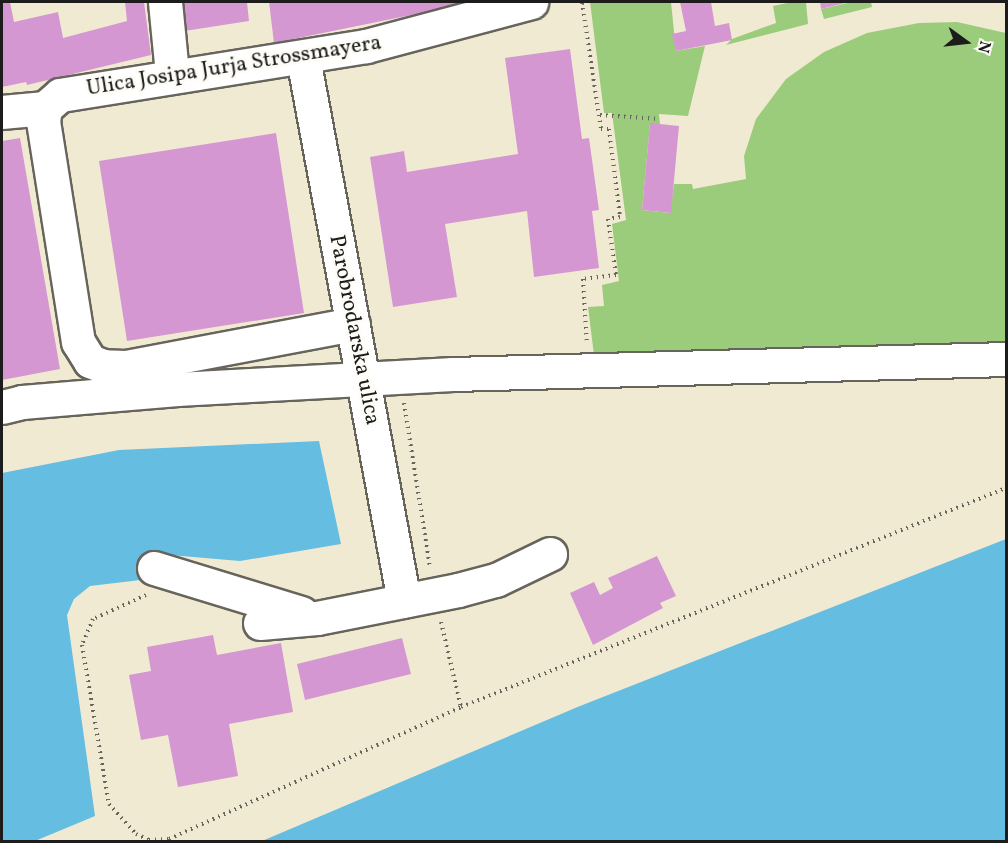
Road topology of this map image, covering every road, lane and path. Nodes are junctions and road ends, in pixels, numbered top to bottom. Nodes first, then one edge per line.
1 (165, 2) edge
2 (531, 2) edge
3 (582, 2) edge
4 (588, 2) edge
5 (303, 58) junction
6 (172, 74) junction
7 (45, 108) junction
8 (2, 112) edge
9 (600, 116) junction
10 (659, 119) dead end
11 (353, 324) junction
12 (1006, 359) edge
13 (593, 372) junction
14 (400, 378) junction
15 (364, 382) junction
16 (2, 407) edge
17 (1006, 488) edge
18 (550, 554) dead end
19 (155, 581) joint
20 (419, 598) junction
21 (317, 618) junction
22 (260, 623) dead end
23 (461, 707) junction

1 - 6 street
2 - 5 street, Ulica Josipa Jurja Strossmayera
3 - 4 path
3 - 9 path
5 - 6 street, Ulica Josipa Jurja Strossmayera
5 - 11 street, Parobrodarska ulica
6 - 7 street, Ulica Josipa Jurja Strossmayera
7 - 8 street, Ulica Josipa Jurja Strossmayera
7 - 11 street
9 - 10 path
9 - 13 path
11 - 15 street, Parobrodarska ulica
12 - 13 street
13 - 14 street
14 - 15 street
14 - 20 path
15 - 16 street
15 - 20 street, Parobrodarska ulica
17 - 23 path
18 - 20 street
19 - 21 street
19 - 23 path
20 - 21 street
20 - 23 path
21 - 22 street

